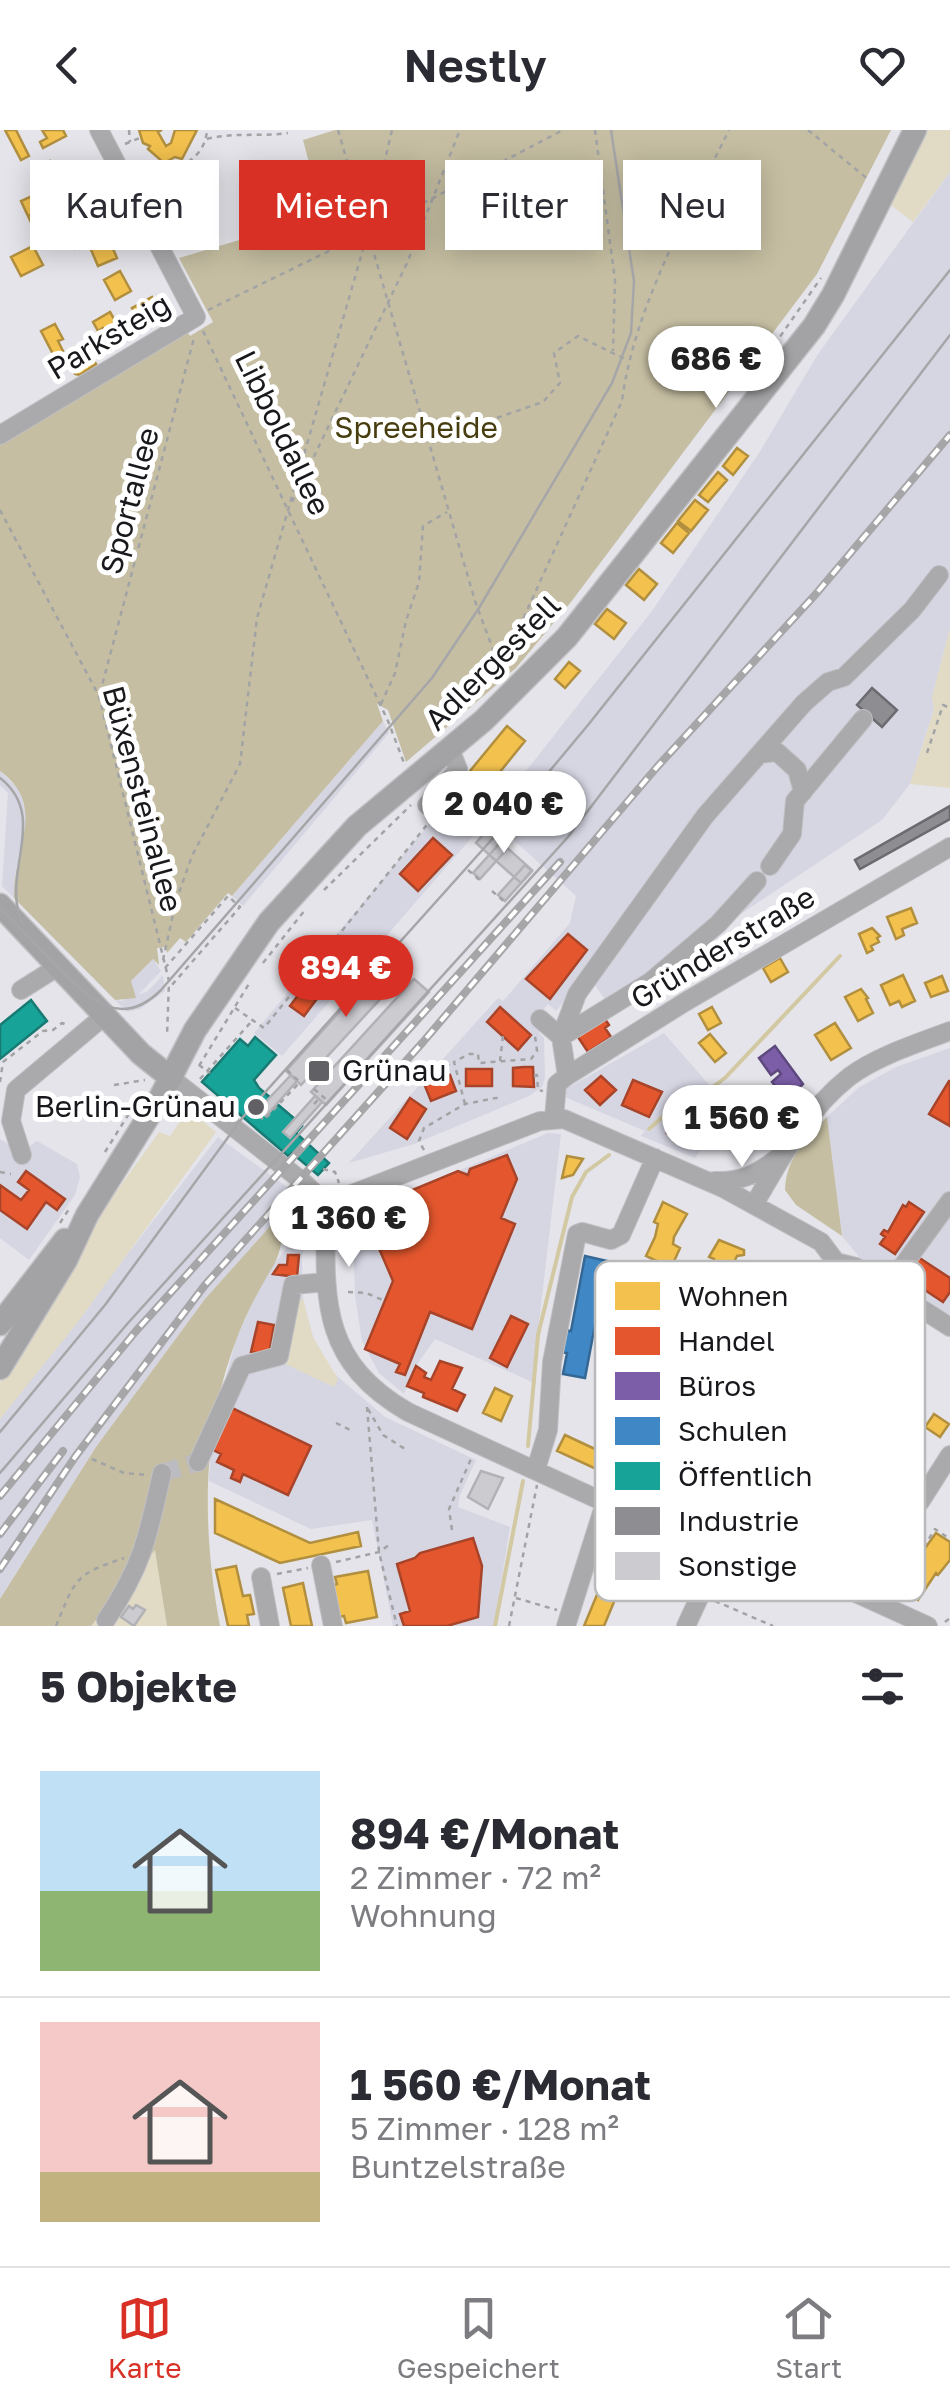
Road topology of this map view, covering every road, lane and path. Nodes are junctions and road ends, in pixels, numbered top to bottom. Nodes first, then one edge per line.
1 (99, 130) edge
2 (128, 130) edge
3 (207, 130) edge
4 (338, 130) edge
5 (392, 130) edge
6 (460, 130) edge
7 (563, 130) edge
8 (595, 130) edge
9 (729, 130) edge
10 (808, 130) edge
11 (915, 130) edge
12 (288, 133) dead end
13 (142, 137) dead end
14 (207, 138) junction
15 (130, 142) junction
16 (110, 152) junction
17 (114, 160) edge
18 (190, 160) edge
19 (347, 160) edge
20 (384, 160) edge
21 (878, 185) junction
22 (432, 198) junction
23 (425, 202) edge
24 (163, 250) edge
25 (331, 250) edge
26 (363, 250) edge
27 (374, 250) edge
28 (824, 272) dead end
29 (390, 300) junction
30 (199, 315) junction
31 (613, 351) junction
32 (627, 362) junction
33 (762, 362) dead end
34 (0, 435) edge
35 (431, 444) junction
36 (288, 508) junction
37 (0, 510) edge
38 (449, 510) junction
39 (939, 575) dead end
40 (506, 683) junction
41 (99, 696) junction
42 (380, 705) junction
43 (950, 708) edge
44 (863, 720) dead end
45 (450, 749) junction
46 (760, 754) junction
47 (927, 754) dead end
48 (406, 765) dead end
49 (803, 792) junction
50 (431, 807) junction
51 (481, 837) dead end
52 (950, 847) edge
53 (770, 866) dead end
54 (468, 870) dead end
55 (757, 881) dead end
56 (483, 882) dead end
57 (492, 891) dead end
58 (320, 893) dead end
59 (507, 904) dead end
60 (0, 905) edge
61 (308, 907) dead end
62 (163, 960) junction
63 (59, 966) junction
64 (165, 968) junction
65 (170, 987) junction
66 (21, 990) dead end
67 (235, 1008) junction
68 (104, 1016) junction
69 (252, 1020) junction
70 (537, 1026) joint
71 (950, 1032) edge
72 (82, 1036) junction
73 (167, 1036) dead end
74 (503, 1036) dead end
75 (561, 1037) junction
76 (531, 1060) junction
77 (194, 1062) dead end
78 (454, 1062) junction
79 (500, 1062) junction
80 (479, 1063) junction
81 (199, 1066) junction
82 (532, 1067) dead end
83 (479, 1069) dead end
84 (288, 1070) dead end
85 (534, 1076) dead end
86 (566, 1076) junction
87 (295, 1077) junction
88 (171, 1078) junction
89 (147, 1080) dead end
90 (439, 1080) dead end
91 (537, 1081) dead end
92 (0, 1082) edge
93 (290, 1083) dead end
94 (114, 1085) dead end
95 (314, 1089) dead end
96 (322, 1096) junction
97 (501, 1097) dead end
98 (328, 1101) dead end
99 (314, 1104) dead end
100 (465, 1104) junction
101 (260, 1116) dead end
102 (554, 1118) junction
103 (783, 1154) junction
104 (22, 1155) dead end
105 (655, 1158) junction
106 (430, 1166) junction
107 (0, 1172) edge
108 (11, 1174) dead end
109 (708, 1181) junction
110 (950, 1201) edge
111 (755, 1203) junction
112 (326, 1204) junction
113 (87, 1215) junction
114 (835, 1261) edge
115 (906, 1261) edge
116 (326, 1282) junction
117 (348, 1292) dead end
118 (385, 1301) dead end
119 (925, 1310) edge
120 (0, 1324) edge
121 (950, 1327) edge
122 (0, 1368) edge
123 (336, 1423) dead end
124 (350, 1430) dead end
125 (478, 1444) junction
126 (405, 1449) dead end
127 (950, 1456) edge
128 (92, 1459) dead end
129 (198, 1462) dead end
130 (538, 1470) junction
131 (162, 1473) joint
132 (925, 1494) edge
133 (595, 1498) edge
134 (452, 1530) dead end
135 (595, 1535) edge
136 (950, 1538) edge
137 (925, 1546) edge
138 (145, 1551) junction
139 (321, 1565) dead end
140 (261, 1577) dead end
141 (515, 1598) junction
142 (697, 1601) edge
143 (714, 1601) edge
144 (873, 1601) edge
145 (882, 1601) edge
146 (880, 1604) junction
147 (950, 1618) edge
148 (106, 1620) dead end
149 (568, 1620) edge
150 (937, 1624) edge
151 (56, 1626) edge
152 (270, 1626) edge
153 (333, 1626) edge
154 (398, 1626) edge
155 (510, 1626) edge
156 (686, 1626) edge
157 (773, 1626) edge

1 - 16 street
2 - 15 path
3 - 14 path
4 - 19 path
5 - 20 path
6 - 22 path
7 - 22 path
8 - 31 path
9 - 32 path
10 - 21 path
11 - 21 main road, Adlergestell
12 - 14 path
13 - 15 path
14 - 18 path
15 - 16 path
16 - 17 street
21 - 40 main road, Adlergestell
22 - 23 path
22 - 29 path
24 - 30 street
25 - 30 path
26 - 36 path
27 - 29 path
28 - 33 path
29 - 35 path
29 - 36 path
30 - 34 street, Parksteig
30 - 36 path, Libboldallee
30 - 41 path, Sportallee
31 - 32 path
31 - 35 path
32 - 40 path
35 - 38 path
36 - 42 path, Libboldallee
36 - 62 path
37 - 41 path, Büxensteinallee
38 - 40 path
38 - 42 path
39 - 46 street
40 - 45 main road, Adlergestell
41 - 62 path, Büxensteinallee
42 - 48 path, Libboldallee
43 - 47 path
44 - 49 street
45 - 50 street
45 - 88 main road, Adlergestell
46 - 49 street
46 - 75 street
49 - 53 street
50 - 51 path
50 - 58 path
50 - 69 path
52 - 86 street, Gründerstraße
54 - 56 path
55 - 75 street
57 - 59 path
60 - 63 main road
61 - 67 path
62 - 64 path, Büxensteinallee
63 - 66 street
63 - 68 main road
64 - 65 path, Büxensteinallee
64 - 65 path
65 - 73 path, Büxensteinallee
67 - 69 path
67 - 81 path
68 - 72 street
68 - 88 main road
69 - 81 path
70 - 75 street
70 - 76 path
71 - 103 street
72 - 92 path
72 - 104 street
74 - 79 path
75 - 86 street
76 - 79 path
76 - 82 path
77 - 81 path
78 - 80 path
78 - 90 path
78 - 100 path
79 - 80 path
80 - 83 path
84 - 87 path
85 - 91 path
86 - 102 street
87 - 93 path
87 - 101 path
88 - 112 street
88 - 113 main road, Adlergestell
89 - 94 path
95 - 96 path
96 - 98 path
96 - 99 path
97 - 100 path
100 - 106 path
102 - 105 street
102 - 106 street
103 - 109 street
103 - 111 street
105 - 109 street
105 - 130 street
106 - 112 street
107 - 108 path
109 - 111 street
110 - 115 street
111 - 114 street
112 - 116 street
113 - 120 main road, Adlergestell
113 - 122 main road, Adlergestell
116 - 125 street
116 - 129 street
117 - 118 path
119 - 121 street
123 - 124 path
125 - 130 street
125 - 134 path
126 - 154 path
127 - 132 street
128 - 131 path
130 - 133 street
130 - 141 path
131 - 138 street
135 - 149 street
136 - 137 path
138 - 148 street
138 - 151 path
139 - 153 street
140 - 152 street
141 - 149 path
141 - 155 path
142 - 156 street
143 - 157 path
144 - 146 street
145 - 146 path
146 - 150 street
147 - 150 path

